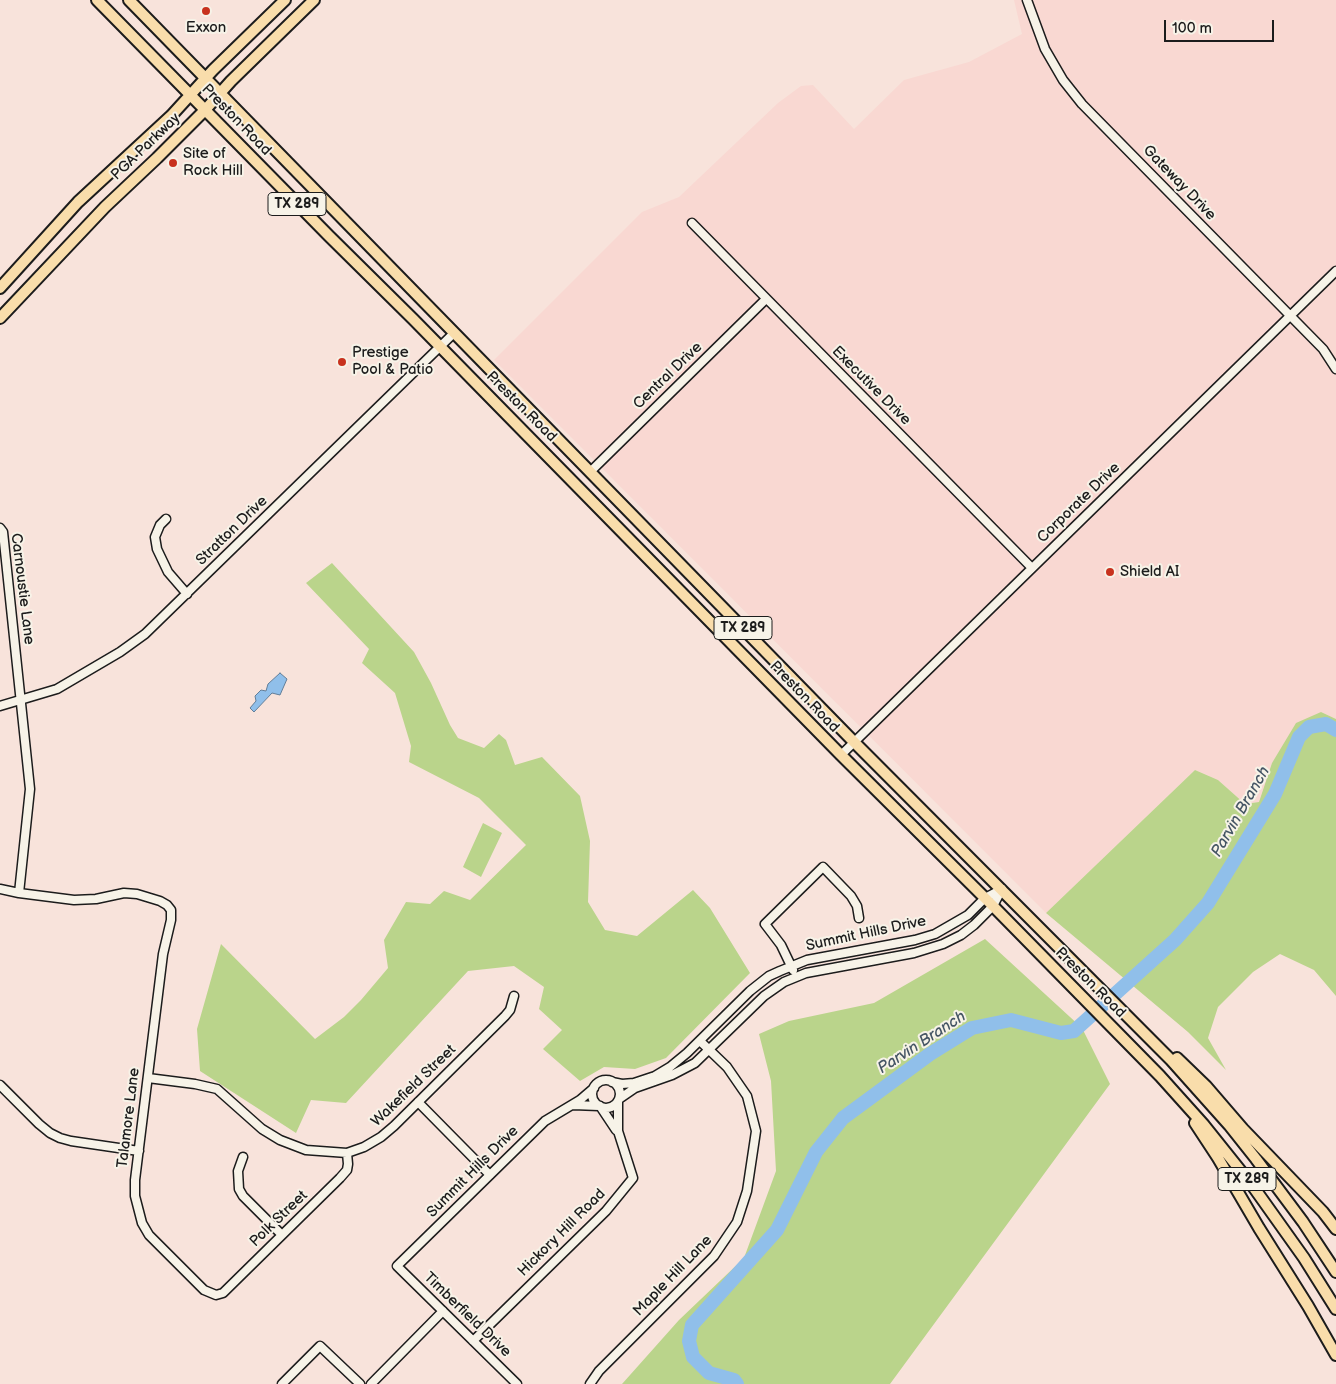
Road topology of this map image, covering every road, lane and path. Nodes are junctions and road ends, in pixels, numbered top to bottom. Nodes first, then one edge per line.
1 (97, 0) edge
2 (129, 0) edge
3 (285, 0) edge
4 (314, 0) edge
5 (1026, 0) edge
6 (205, 78) junction
7 (220, 93) junction
8 (190, 95) junction
9 (205, 110) junction
10 (692, 223) dead end
11 (1336, 271) edge
12 (0, 288) edge
13 (766, 299) junction
14 (1289, 316) junction
15 (0, 318) edge
16 (454, 333) junction
17 (440, 347) junction
18 (1336, 369) edge
19 (590, 472) junction
20 (569, 477) junction
21 (166, 519) dead end
22 (0, 528) edge
23 (681, 566) junction
24 (1032, 568) junction
25 (668, 579) junction
26 (4, 582) edge
27 (187, 594) junction
28 (20, 700) junction
29 (0, 706) edge
30 (854, 742) junction
31 (841, 755) junction
32 (0, 889) edge
33 (1002, 889) junction
34 (19, 893) junction
35 (985, 898) junction
36 (993, 906) junction
37 (859, 918) dead end
38 (792, 965) junction
39 (796, 977) junction
40 (514, 996) dead end
41 (1150, 1038) junction
42 (700, 1041) junction
43 (710, 1050) junction
44 (1144, 1059) junction
45 (148, 1078) junction
46 (612, 1082) junction
47 (0, 1085) edge
48 (594, 1088) junction
49 (618, 1100) junction
50 (418, 1102) junction
51 (573, 1105) junction
52 (600, 1106) junction
53 (618, 1131) junction
54 (139, 1151) junction
55 (347, 1153) junction
56 (243, 1157) dead end
57 (490, 1175) junction
58 (1336, 1229) edge
59 (282, 1235) junction
60 (397, 1266) joint
61 (1336, 1272) edge
62 (216, 1295) joint
63 (1336, 1309) edge
64 (442, 1311) junction
65 (473, 1341) junction
66 (1335, 1351) edge
67 (282, 1384) edge
68 (360, 1384) edge
69 (371, 1384) edge
70 (517, 1384) edge
71 (590, 1384) edge

1 - 8 main road, Preston Road / TX 289
2 - 6 main road, Preston Road / TX 289
3 - 6 main road, PGA Parkway
4 - 7 main road, PGA Parkway
5 - 14 street, Gateway Drive
6 - 7 main road, Preston Road / TX 289
6 - 8 main road, PGA Parkway
7 - 9 main road, PGA Parkway
7 - 16 main road, Preston Road / TX 289
8 - 9 main road, Preston Road / TX 289
8 - 12 main road, PGA Parkway
9 - 15 main road, PGA Parkway
9 - 17 main road, Preston Road / TX 289
10 - 13 street, Executive Drive
11 - 14 street, Corporate Drive
13 - 19 street, Central Drive
13 - 24 street, Executive Drive
14 - 18 street, Gateway Drive
14 - 24 street, Corporate Drive
16 - 17 street, Stratton Drive
16 - 19 main road, Preston Road / TX 289
17 - 20 main road, Preston Road / TX 289
17 - 27 street, Stratton Drive
19 - 20 main road
19 - 23 main road, Preston Road / TX 289
20 - 25 main road, Preston Road / TX 289
21 - 27 street
22 - 26 street, Carnoustie Lane
23 - 25 main road
23 - 30 main road, Preston Road / TX 289
24 - 30 street, Corporate Drive
25 - 31 main road, Preston Road / TX 289
26 - 28 street, Carnoustie Lane
27 - 28 street, Stratton Drive
28 - 29 street, Stratton Drive
28 - 34 street, Carnoustie Lane
30 - 31 street, Corporate Drive
30 - 33 main road, Preston Road / TX 289
31 - 35 main road, Preston Road / TX 289
32 - 34 street
33 - 35 street, Summit Hills Drive
33 - 36 street, Summit Hills Drive
33 - 41 main road, Preston Road / TX 289
34 - 45 street, Talamore Lane
35 - 36 main road, Preston Road / TX 289
35 - 38 street, Summit Hills Drive
36 - 39 street, Summit Hills Drive
36 - 44 main road, Preston Road / TX 289
37 - 38 street
38 - 39 street
38 - 42 street, Summit Hills Drive
39 - 43 street, Summit Hills Drive
40 - 50 street, Wakefield Street
41 - 58 main road
41 - 61 main road, Preston Road / TX 289
42 - 43 street, Maple Hill Lane
42 - 46 street, Summit Hills Drive
43 - 49 street, Summit Hills Drive
43 - 71 street, Maple Hill Lane
44 - 63 main road, Preston Road / TX 289
44 - 66 main road
45 - 54 street, Talamore Lane
45 - 55 street, Wakefield Street
46 - 48 street
46 - 49 street
47 - 54 street
48 - 51 street, Summit Hills Drive
48 - 52 street
49 - 52 street
49 - 53 street, Hickory Hill Road
50 - 55 street, Wakefield Street
50 - 57 street
51 - 52 street
51 - 57 street, Summit Hills Drive
52 - 53 street, Hickory Hill Road
53 - 65 street, Hickory Hill Road
54 - 62 street, Talamore Lane
55 - 59 street, Polk Street
56 - 59 street
57 - 60 street, Summit Hills Drive
59 - 62 street, Polk Street
60 - 64 street, Timberfield Drive
64 - 65 street, Timberfield Drive
64 - 69 street
65 - 70 street, Timberfield Drive
67 - 68 street

